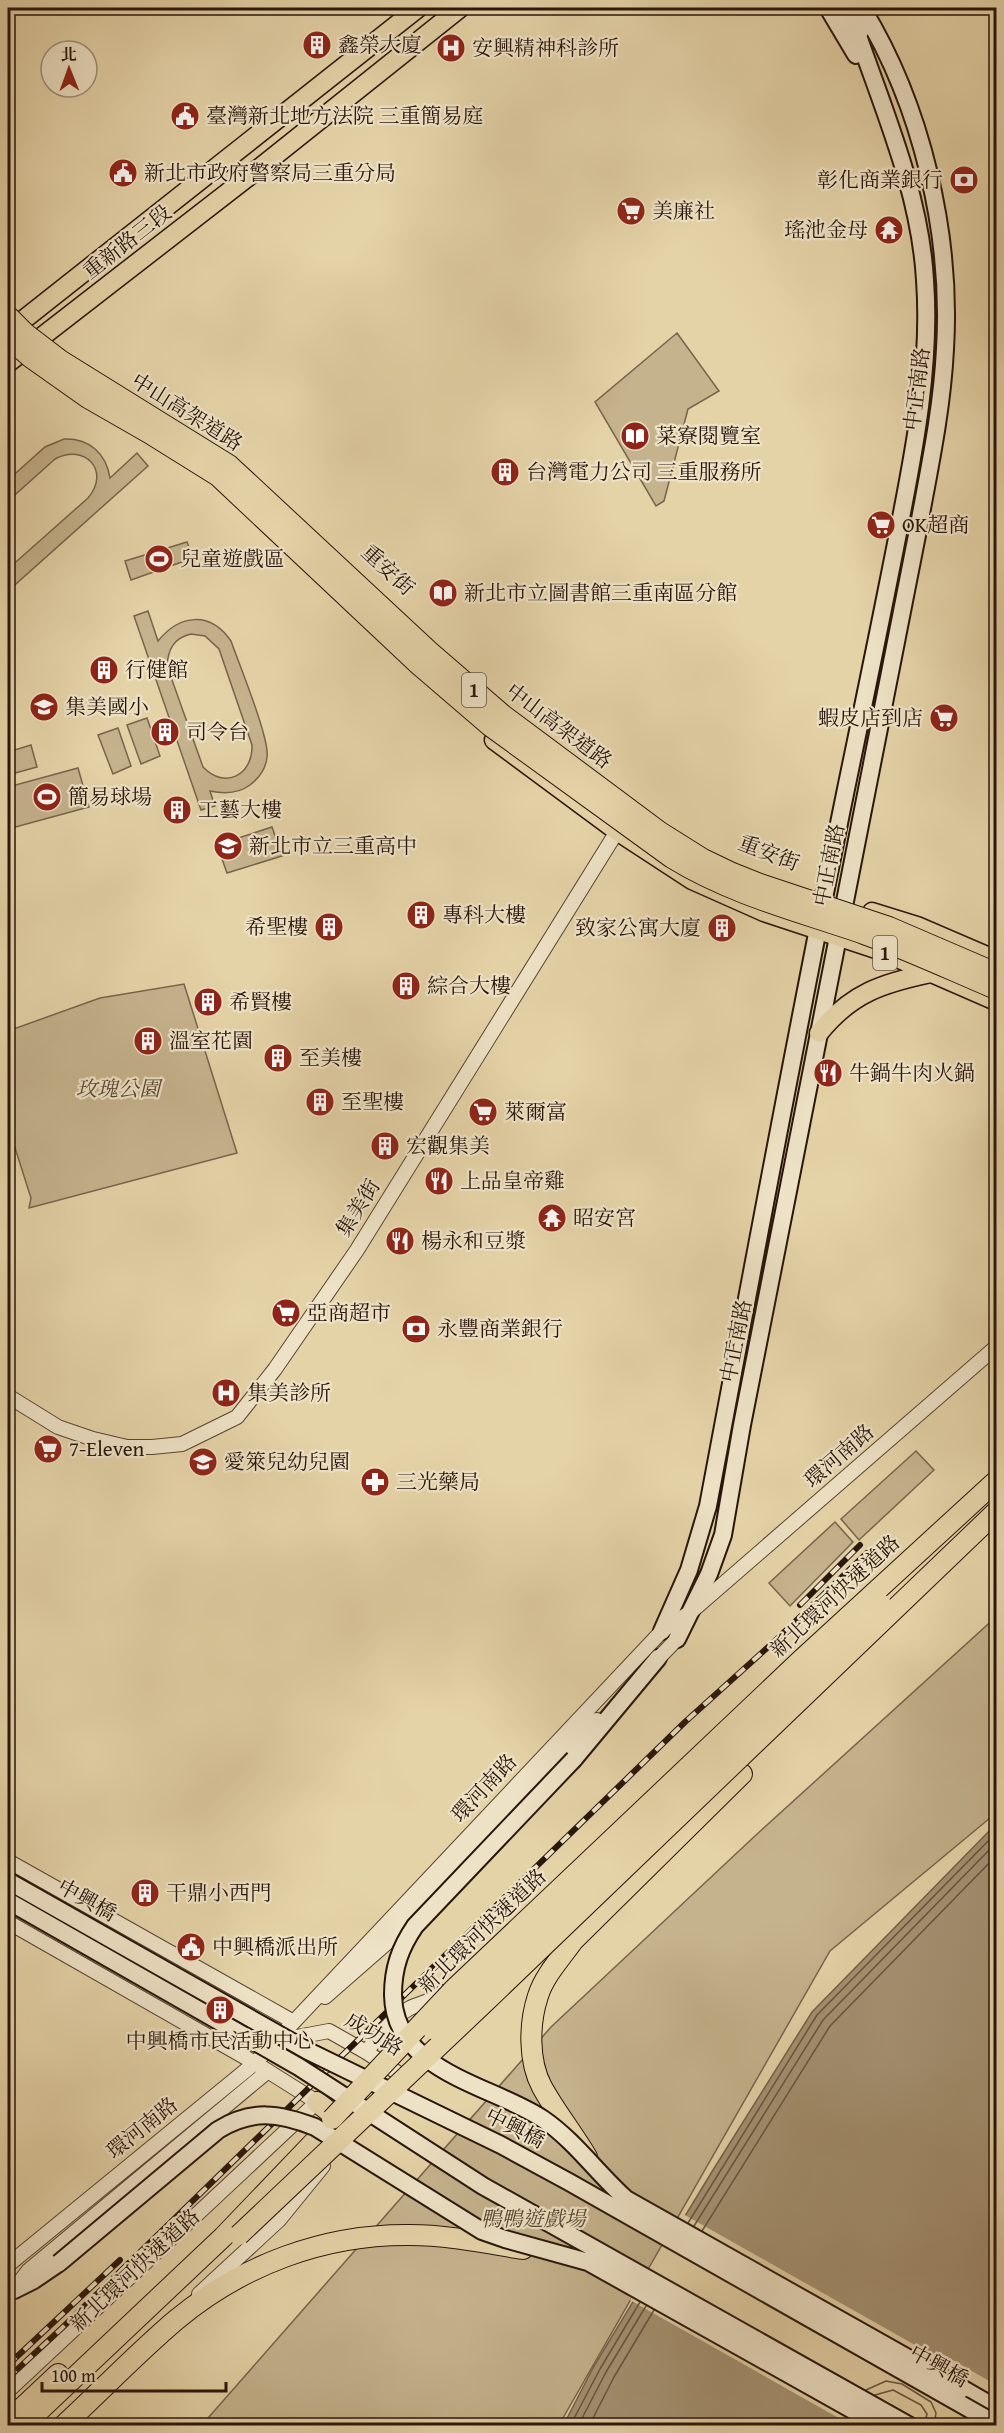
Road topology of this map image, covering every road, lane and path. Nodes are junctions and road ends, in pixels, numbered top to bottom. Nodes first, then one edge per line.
1 (418, 8) edge
2 (460, 8) edge
3 (828, 8) edge
4 (843, 8) edge
5 (862, 8) edge
6 (854, 24) junction
7 (876, 89) junction
8 (903, 90) junction
9 (10, 335) edge
10 (38, 337) junction
11 (634, 803) junction
12 (617, 831) junction
13 (824, 897) junction
14 (845, 903) junction
15 (880, 908) junction
16 (818, 929) junction
17 (838, 935) junction
18 (879, 950) junction
19 (996, 960) edge
20 (931, 973) junction
21 (996, 973) edge
22 (996, 991) edge
23 (996, 1001) edge
24 (819, 1032) junction
25 (996, 1347) edge
26 (8, 1396) edge
27 (996, 1471) edge
28 (996, 1481) edge
29 (996, 1495) edge
30 (996, 1512) edge
31 (996, 1518) edge
32 (692, 1611) junction
33 (662, 1630) junction
34 (677, 1639) joint
35 (658, 1658) junction
36 (807, 1695) junction
37 (601, 1841) junction
38 (8, 1861) edge
39 (629, 1869) junction
40 (8, 1881) edge
41 (8, 1901) edge
42 (8, 1922) edge
43 (436, 1999) junction
44 (292, 2021) junction
45 (276, 2040) junction
46 (366, 2052) junction
47 (255, 2063) junction
48 (386, 2064) junction
49 (268, 2071) junction
50 (404, 2078) junction
51 (317, 2102) junction
52 (339, 2123) junction
53 (589, 2159) junction
54 (572, 2257) junction
55 (8, 2265) edge
56 (11, 2292) edge
57 (8, 2391) edge
58 (996, 2408) edge
59 (8, 2421) edge
60 (996, 2424) edge
61 (23, 2426) edge
62 (36, 2426) edge
63 (56, 2426) edge
64 (63, 2426) edge
65 (881, 2426) edge
66 (910, 2426) edge

1 - 9 main road, 重新路三段
2 - 10 main road, 重新路三段
3 - 7 main road, 中正南路
4 - 6 main road
5 - 8 main road, 中正南路
6 - 7 main road, 中正南路
6 - 8 main road, 中正南路
7 - 13 main road, 中正南路
8 - 14 main road, 中正南路
9 - 10 main road, 重新路三段
9 - 10 main road, 1
9 - 12 main road, 1
9 - 21 highway, 中山高架道路 / 1, bridge
9 - 22 highway, 中山高架道路 / 1, bridge
10 - 11 main road, 重安街 / 1
11 - 12 street, 集美街
11 - 13 main road, 重安街 / 1
12 - 16 main road, 1
12 - 26 street, 集美街
13 - 14 main road, 重安街 / 1
13 - 16 main road, 中正南路
14 - 15 main road, 重安街 / 1
14 - 17 main road, 中正南路
15 - 19 main road, 1
15 - 21 street, 重安街
16 - 17 main road, 1
16 - 33 main road, 中正南路
17 - 18 main road, 1
17 - 24 main road, 中正南路
18 - 20 main road, 1
18 - 22 street
20 - 23 main road, 1
20 - 24 main road
24 - 32 main road, 中正南路
25 - 32 street, 環河南路
27 - 37 street
28 - 52 highway, 新北環河快速道路, bridge
29 - 52 highway, bridge
30 - 36 highway, bridge
31 - 39 street
32 - 33 street, 環河南路
32 - 34 main road, 中正南路
33 - 44 street, 環河南路
34 - 35 street, 環河南路
35 - 45 street, 環河南路
35 - 53 main road, bridge
36 - 53 highway, bridge
36 - 62 highway, bridge
37 - 39 street
37 - 43 street
38 - 44 street
39 - 50 street
40 - 60 main road, 中興橋, bridge
41 - 66 main road, 中興橋, bridge
42 - 47 street
43 - 46 street
43 - 48 highway
44 - 45 street
44 - 47 street, 環河南路
45 - 46 street, 成功路
45 - 49 street
46 - 48 street, 成功路
47 - 49 street
47 - 55 street, 環河南路
48 - 50 street, 成功路
48 - 52 highway
49 - 51 street
49 - 56 street, 環河南路
50 - 52 street
51 - 52 highway
51 - 57 street
52 - 59 highway, 新北環河快速道路
52 - 61 highway
52 - 63 street
53 - 58 main road, bridge
54 - 56 main road, bridge
54 - 64 highway, bridge
54 - 65 main road, bridge

